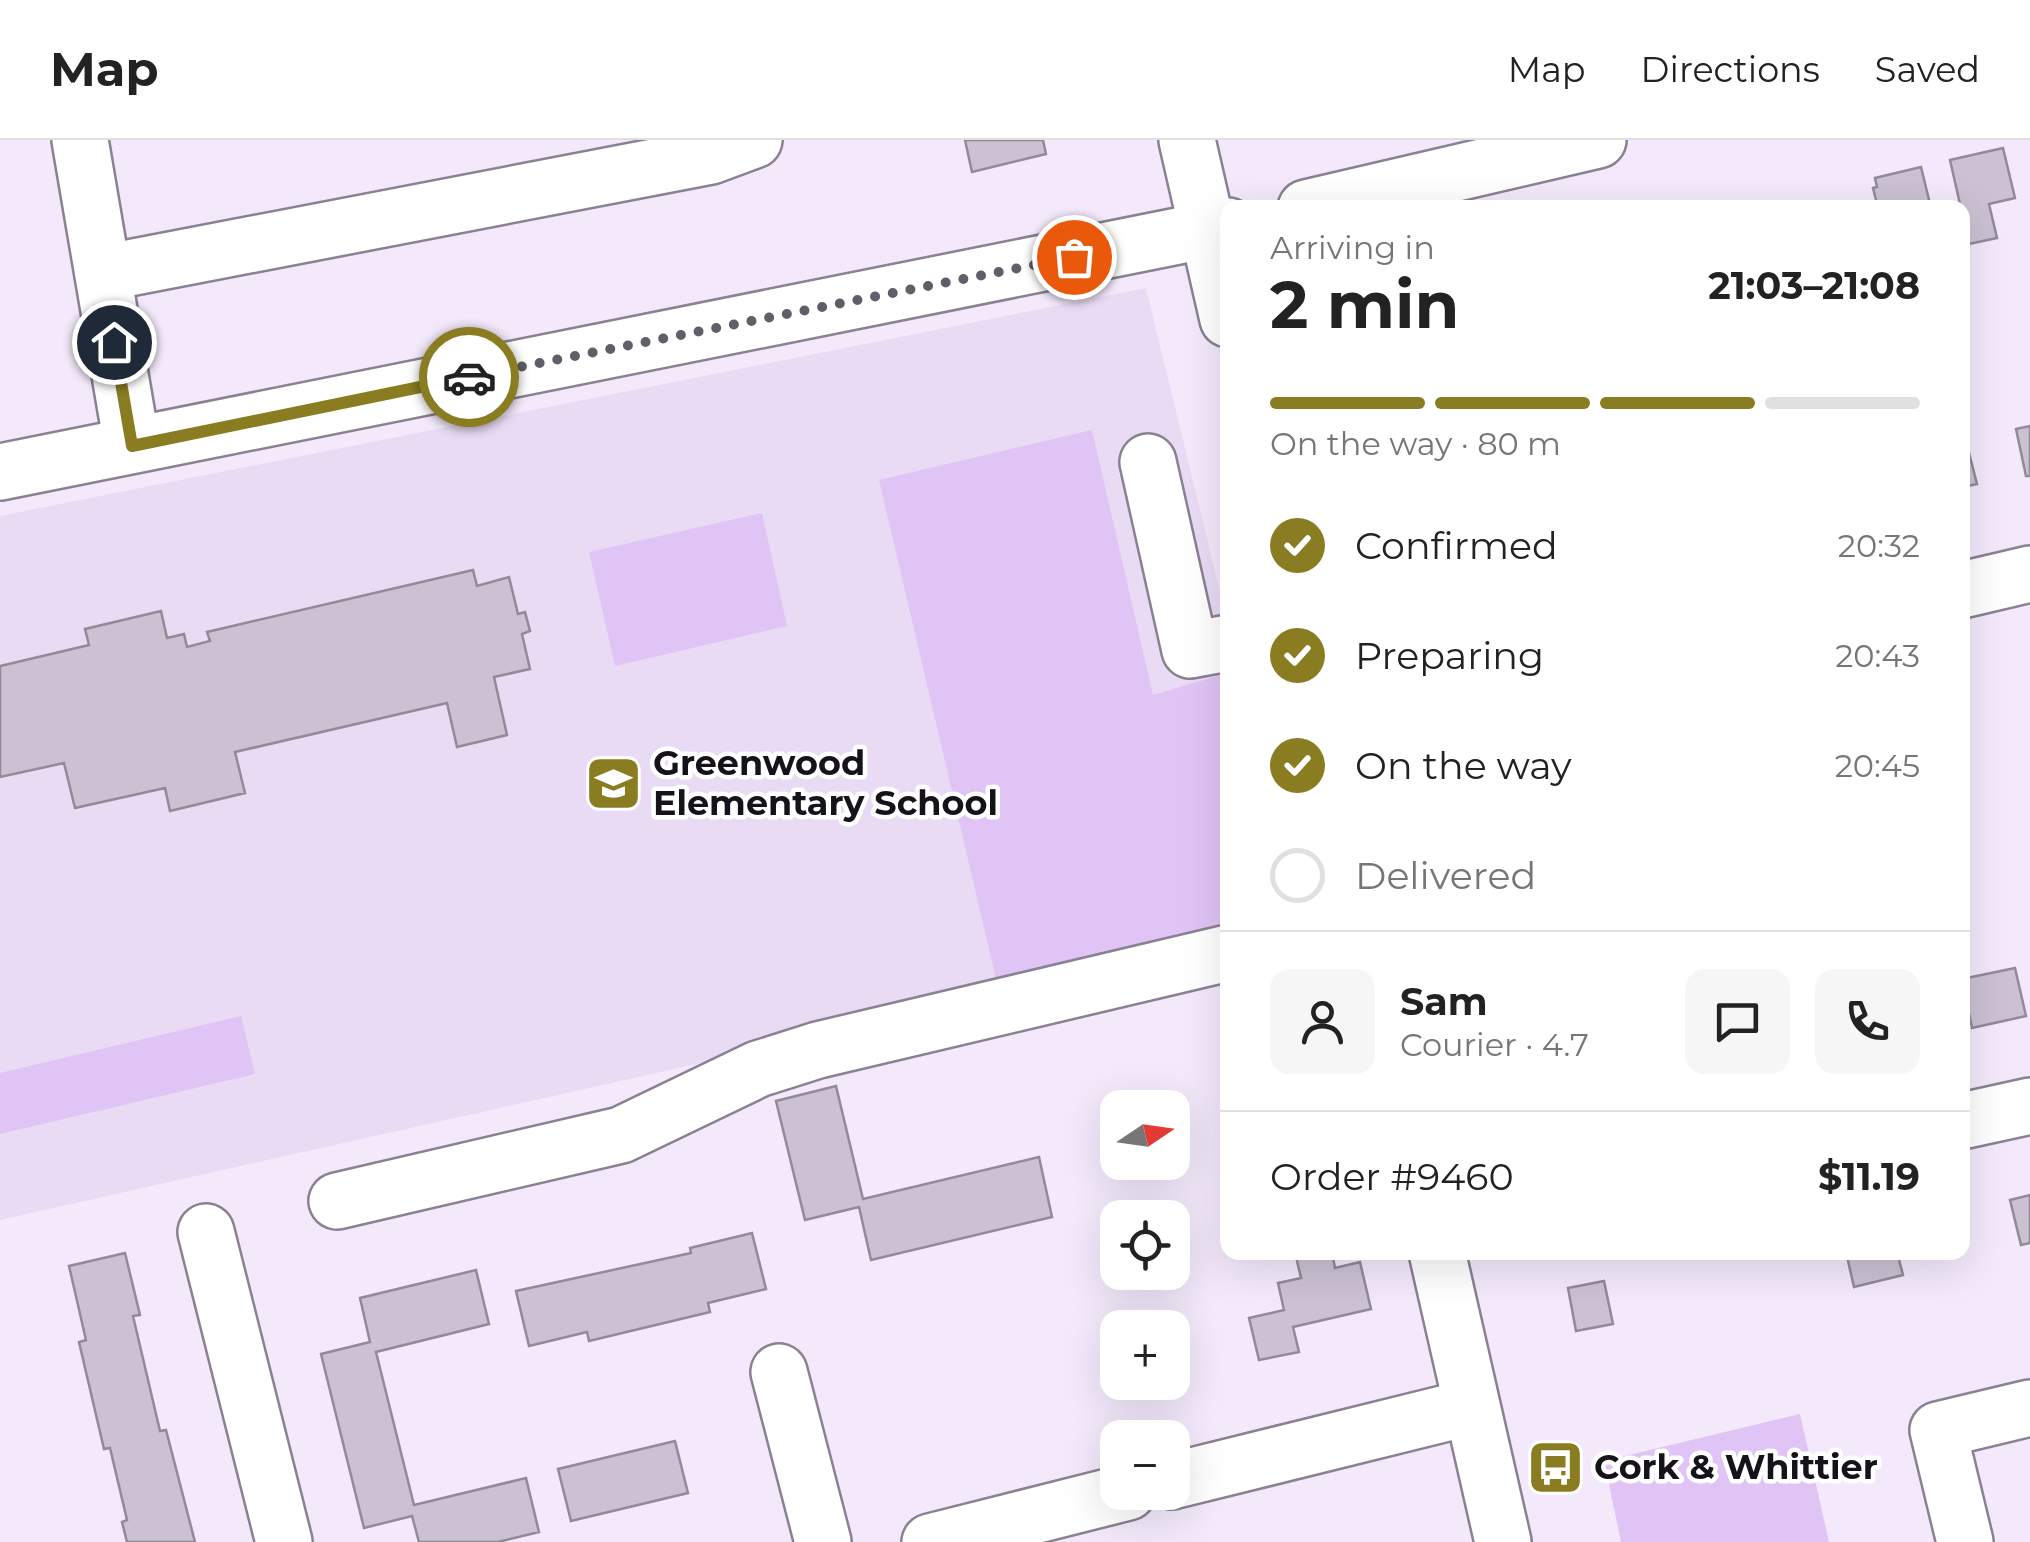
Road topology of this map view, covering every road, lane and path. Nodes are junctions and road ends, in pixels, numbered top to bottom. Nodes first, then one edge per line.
1 (80, 140) edge
2 (754, 140) edge
3 (1187, 140) edge
4 (1598, 140) edge
5 (1340, 200) edge
6 (1218, 228) edge
7 (102, 273) junction
8 (132, 446) junction
9 (1148, 462) dead end
10 (0, 472) edge
11 (2030, 574) edge
12 (1970, 588) edge
13 (1220, 644) edge
14 (1220, 955) edge
15 (2030, 1106) edge
16 (1970, 1119) edge
17 (337, 1201) dead end
18 (206, 1232) dead end
19 (1438, 1260) edge
20 (779, 1372) dead end
21 (1471, 1407) junction
22 (2030, 1408) edge
23 (1190, 1477) edge
24 (1100, 1499) edge
25 (284, 1542) edge
26 (823, 1542) edge
27 (930, 1542) edge
28 (1503, 1542) edge
29 (1964, 1542) edge

1 - 7 street
2 - 7 street
3 - 6 street
4 - 5 street
6 - 8 street
7 - 8 street
8 - 10 street
9 - 13 street
11 - 12 street
14 - 17 street
15 - 16 street
18 - 25 street
19 - 21 street
20 - 26 street
21 - 23 street
21 - 28 street
22 - 29 street
24 - 27 street

